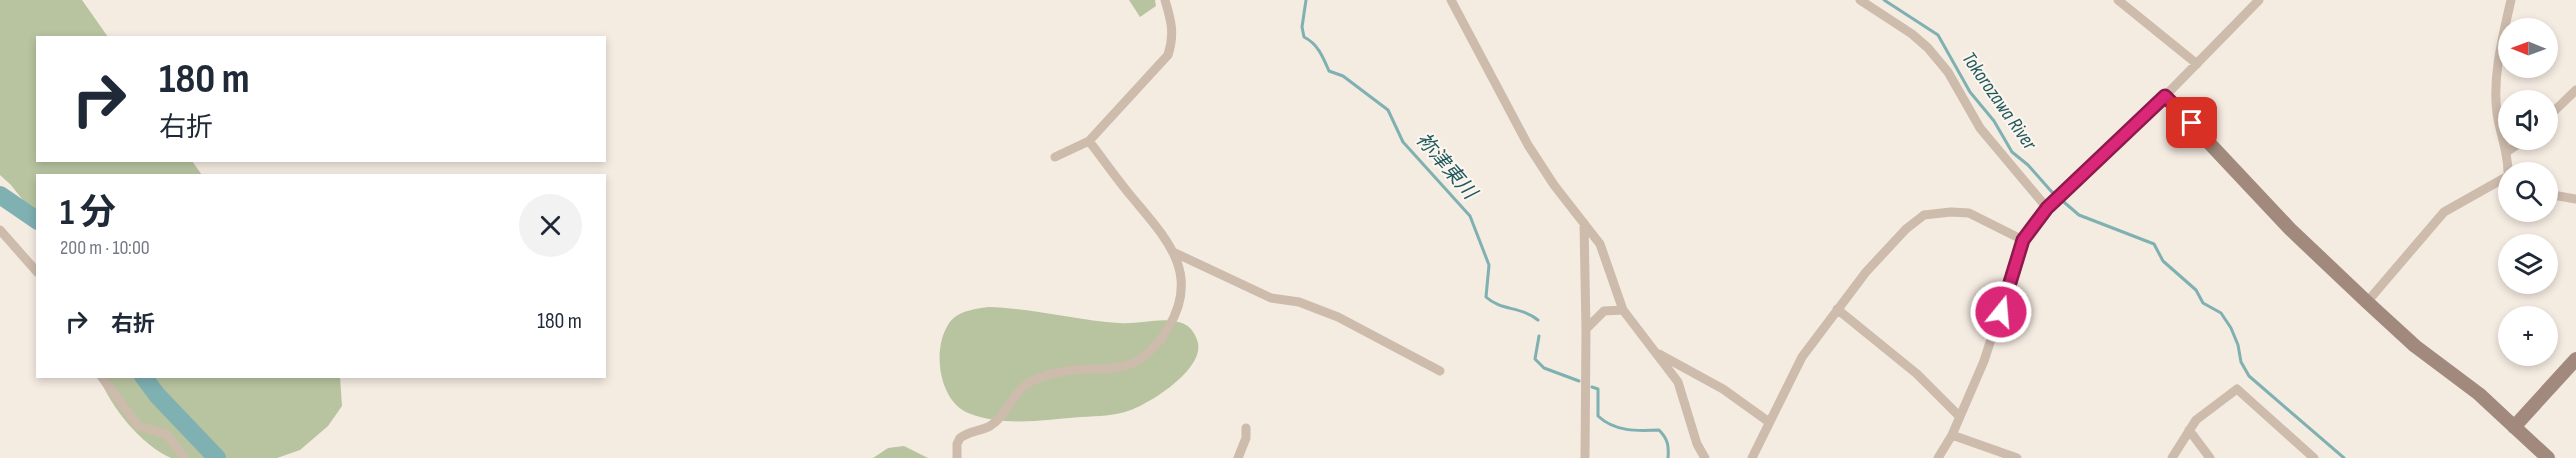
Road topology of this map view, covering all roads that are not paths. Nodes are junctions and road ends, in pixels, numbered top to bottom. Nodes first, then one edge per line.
1 (1165, 0) edge
2 (1451, 0) edge
3 (1860, 0) edge
4 (2118, 0) edge
5 (2259, 0) edge
6 (2511, 0) edge
7 (2197, 64) junction
8 (2576, 90) edge
9 (2165, 96) junction
10 (2558, 107) edge
11 (1089, 141) junction
12 (2508, 151) joint
13 (1055, 157) dead end
14 (2508, 162) edge
15 (2498, 180) edge
16 (2558, 196) edge
17 (2576, 199) edge
18 (2047, 208) junction
19 (1584, 223) junction
20 (0, 230) edge
21 (2023, 240) junction
22 (1173, 252) junction
23 (36, 271) edge
24 (2367, 302) junction
25 (1838, 309) junction
26 (1623, 310) junction
27 (1586, 329) junction
28 (1659, 354) junction
29 (2576, 359) edge
30 (1440, 371) dead end
31 (102, 378) edge
32 (1959, 416) junction
33 (1769, 422) junction
34 (2514, 427) junction
35 (1246, 428) dead end
36 (2189, 430) junction
37 (1952, 435) junction
38 (185, 458) edge
39 (957, 458) edge
40 (1238, 458) edge
41 (1585, 458) edge
42 (1705, 458) edge
43 (1752, 458) edge
44 (1938, 458) edge
45 (2017, 458) edge
46 (2172, 458) edge
47 (2210, 458) edge
48 (2314, 458) edge
49 (2548, 458) edge

1 - 11 street
2 - 19 street
3 - 18 street
4 - 7 street
5 - 7 street
6 - 12 street
7 - 9 street
8 - 10 street
9 - 18 street
9 - 24 street
11 - 13 street
11 - 22 street
12 - 14 street
15 - 24 street
16 - 17 street
18 - 21 street
19 - 26 street
19 - 27 street
20 - 23 street
21 - 25 street
21 - 32 street
22 - 30 street
22 - 39 street
24 - 34 street
25 - 32 street
25 - 33 street
26 - 27 street
26 - 28 street
27 - 41 street
28 - 33 street
28 - 42 street
29 - 34 street
31 - 38 street
32 - 37 street
33 - 43 street
34 - 49 street
35 - 40 street
36 - 46 street
36 - 47 street
36 - 48 street
37 - 44 street
37 - 45 street

